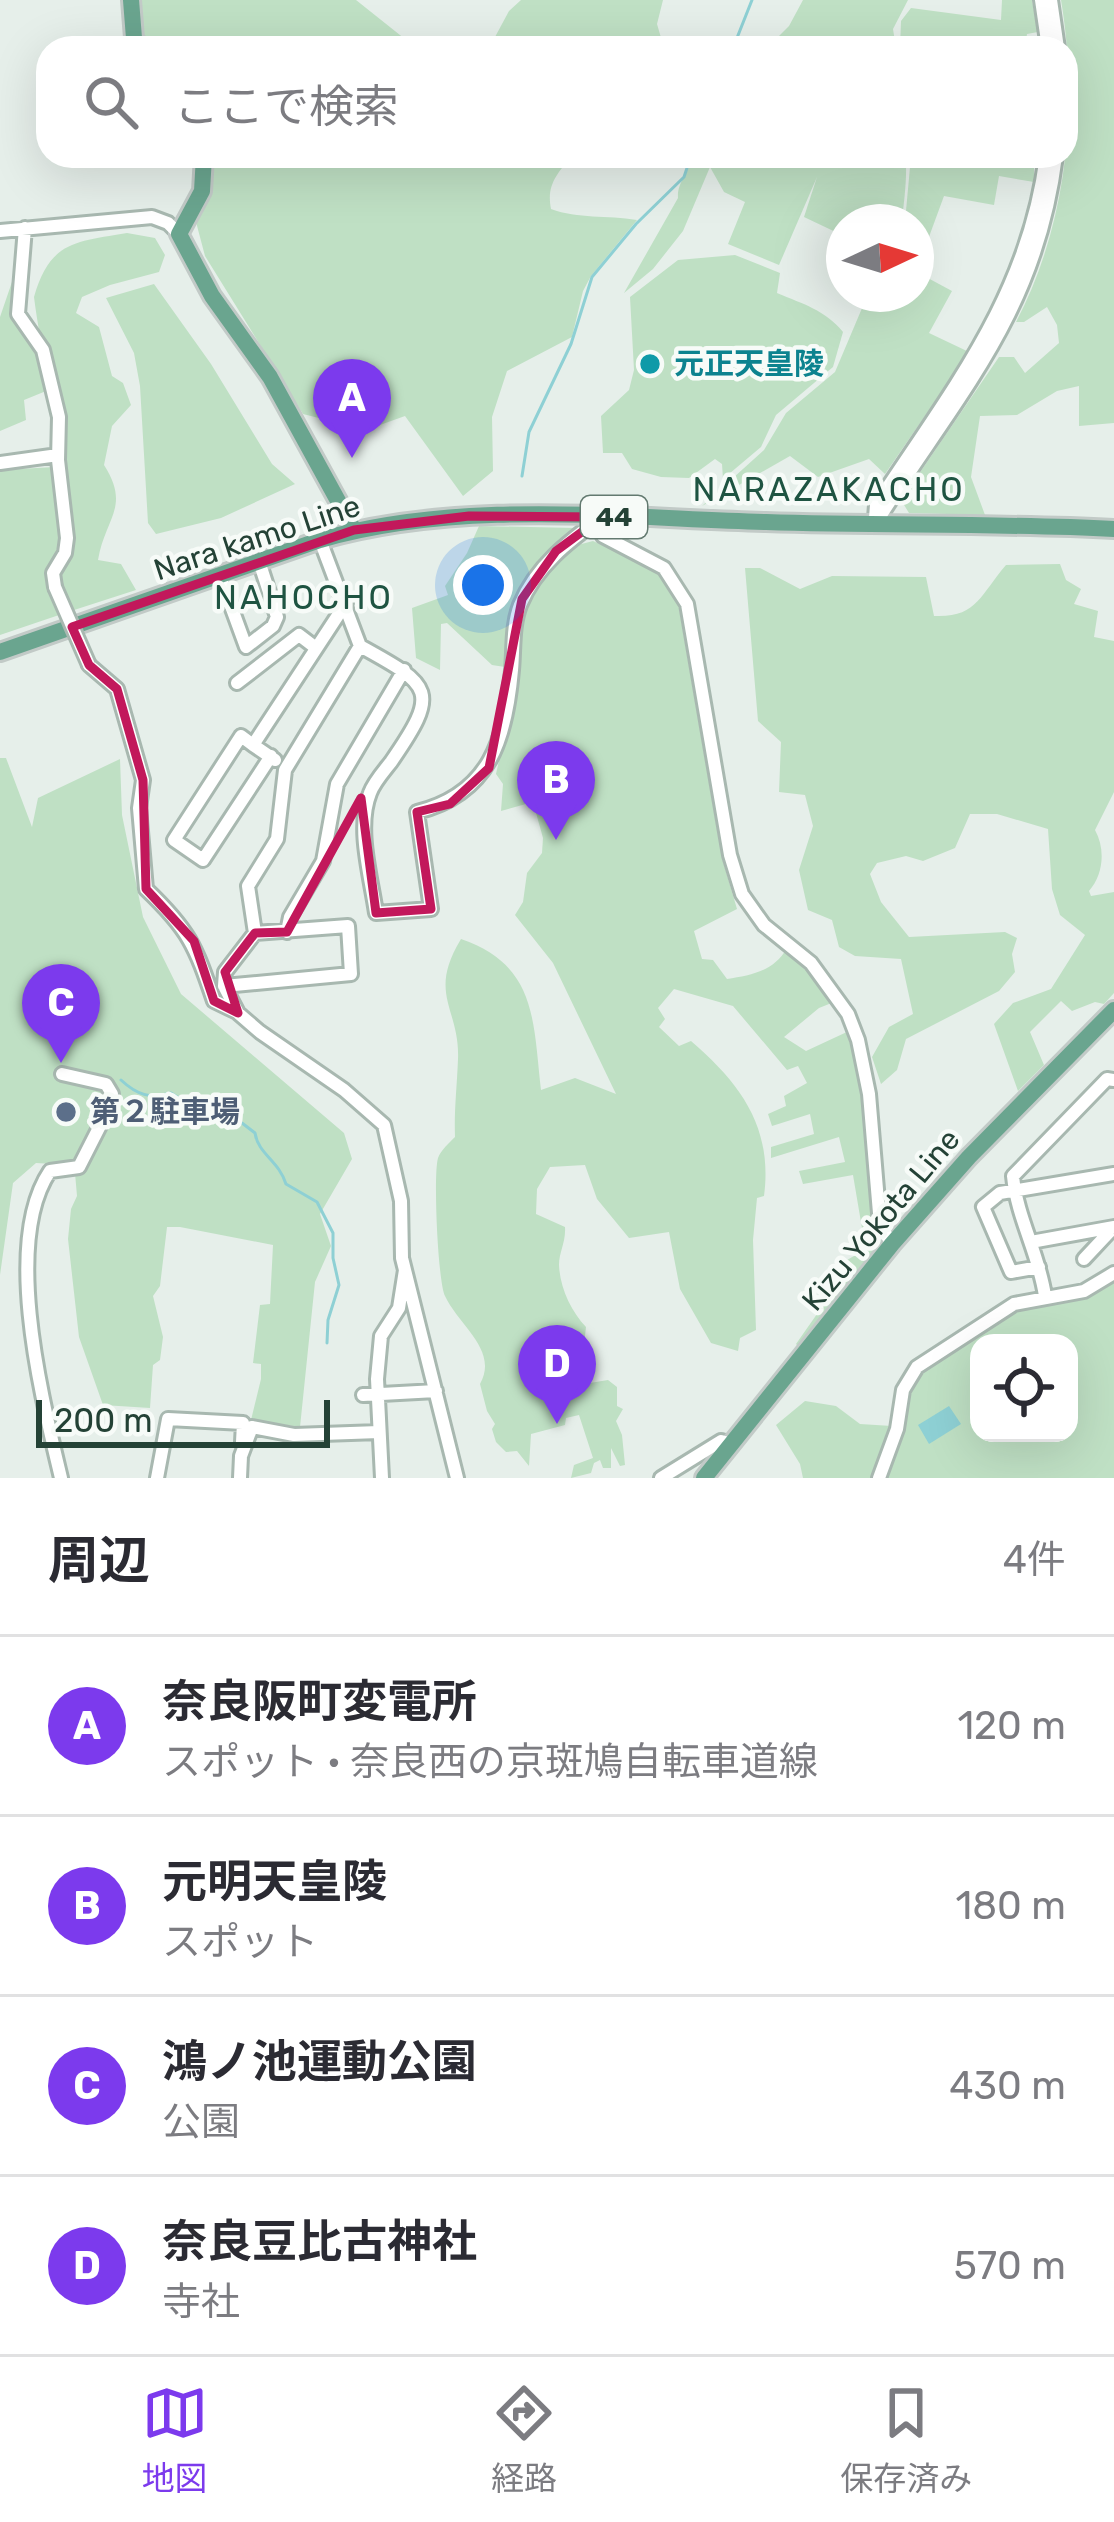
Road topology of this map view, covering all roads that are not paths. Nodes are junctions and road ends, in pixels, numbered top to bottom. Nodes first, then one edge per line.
1 (131, 0) edge
2 (1042, 0) edge
3 (1051, 0) edge
4 (134, 36) edge
5 (1046, 36) edge
6 (1056, 36) edge
7 (203, 168) edge
8 (1043, 168) edge
9 (1054, 168) edge
10 (25, 229) junction
11 (0, 231) edge
12 (179, 234) junction
13 (58, 455) junction
14 (0, 463) edge
15 (602, 517) junction
16 (874, 526) junction
17 (355, 530) junction
18 (1114, 530) edge
19 (320, 540) junction
20 (259, 561) junction
21 (220, 576) junction
22 (346, 603) junction
23 (360, 646) junction
24 (316, 648) junction
25 (0, 652) edge
26 (404, 670) junction
27 (237, 683) dead end
28 (253, 745) junction
29 (271, 756) junction
30 (285, 770) junction
31 (287, 932) junction
32 (254, 933) junction
33 (224, 986) junction
34 (1114, 1010) edge
35 (238, 1013) junction
36 (62, 1074) dead end
37 (1114, 1080) edge
38 (1114, 1171) edge
39 (1015, 1190) junction
40 (1031, 1242) junction
41 (892, 1244) junction
42 (1084, 1259) dead end
43 (1039, 1267) junction
44 (405, 1268) junction
45 (1114, 1273) edge
46 (1045, 1296) junction
47 (436, 1391) junction
48 (370, 1394) junction
49 (379, 1432) junction
50 (732, 1444) junction
51 (241, 1456) junction
52 (452, 1477) edge
53 (61, 1478) edge
54 (157, 1478) edge
55 (240, 1478) edge
56 (382, 1478) edge
57 (661, 1478) edge
58 (704, 1478) edge
59 (879, 1478) edge

1 - 4 main road
2 - 5 street
3 - 6 street
7 - 12 main road
8 - 16 street
9 - 16 street
10 - 11 street
10 - 12 street
10 - 13 street
12 - 17 main road
13 - 14 street
13 - 35 street, bridge
15 - 16 main road, Nara kamo Line / 44
15 - 17 main road, Nara kamo Line / 44
15 - 26 street
15 - 41 street
16 - 18 main road, Nara kamo Line / 44
17 - 19 main road, Nara kamo Line / 44
19 - 20 main road, Nara kamo Line / 44
19 - 22 street
20 - 21 main road, Nara kamo Line / 44
20 - 21 street
21 - 25 main road, Nara kamo Line / 44
22 - 23 street
22 - 24 street
23 - 26 street
23 - 30 street
24 - 27 street
24 - 28 street
26 - 31 street
28 - 29 street
28 - 29 street
29 - 30 street
30 - 32 street
31 - 32 street
31 - 33 street
32 - 33 street
33 - 35 street
34 - 41 main road, Kizu Yokota Line
35 - 44 street
36 - 53 street
37 - 39 street
38 - 39 street
39 - 40 street
39 - 43 street
40 - 42 street
40 - 43 street
41 - 50 main road, Kizu Yokota Line
43 - 46 street
44 - 47 street
44 - 48 street
45 - 46 street
46 - 59 street
47 - 48 street
47 - 52 street
48 - 49 street
49 - 51 street
49 - 56 street
50 - 57 street
50 - 58 main road, Kizu Yokota Line
51 - 54 street
51 - 55 street

